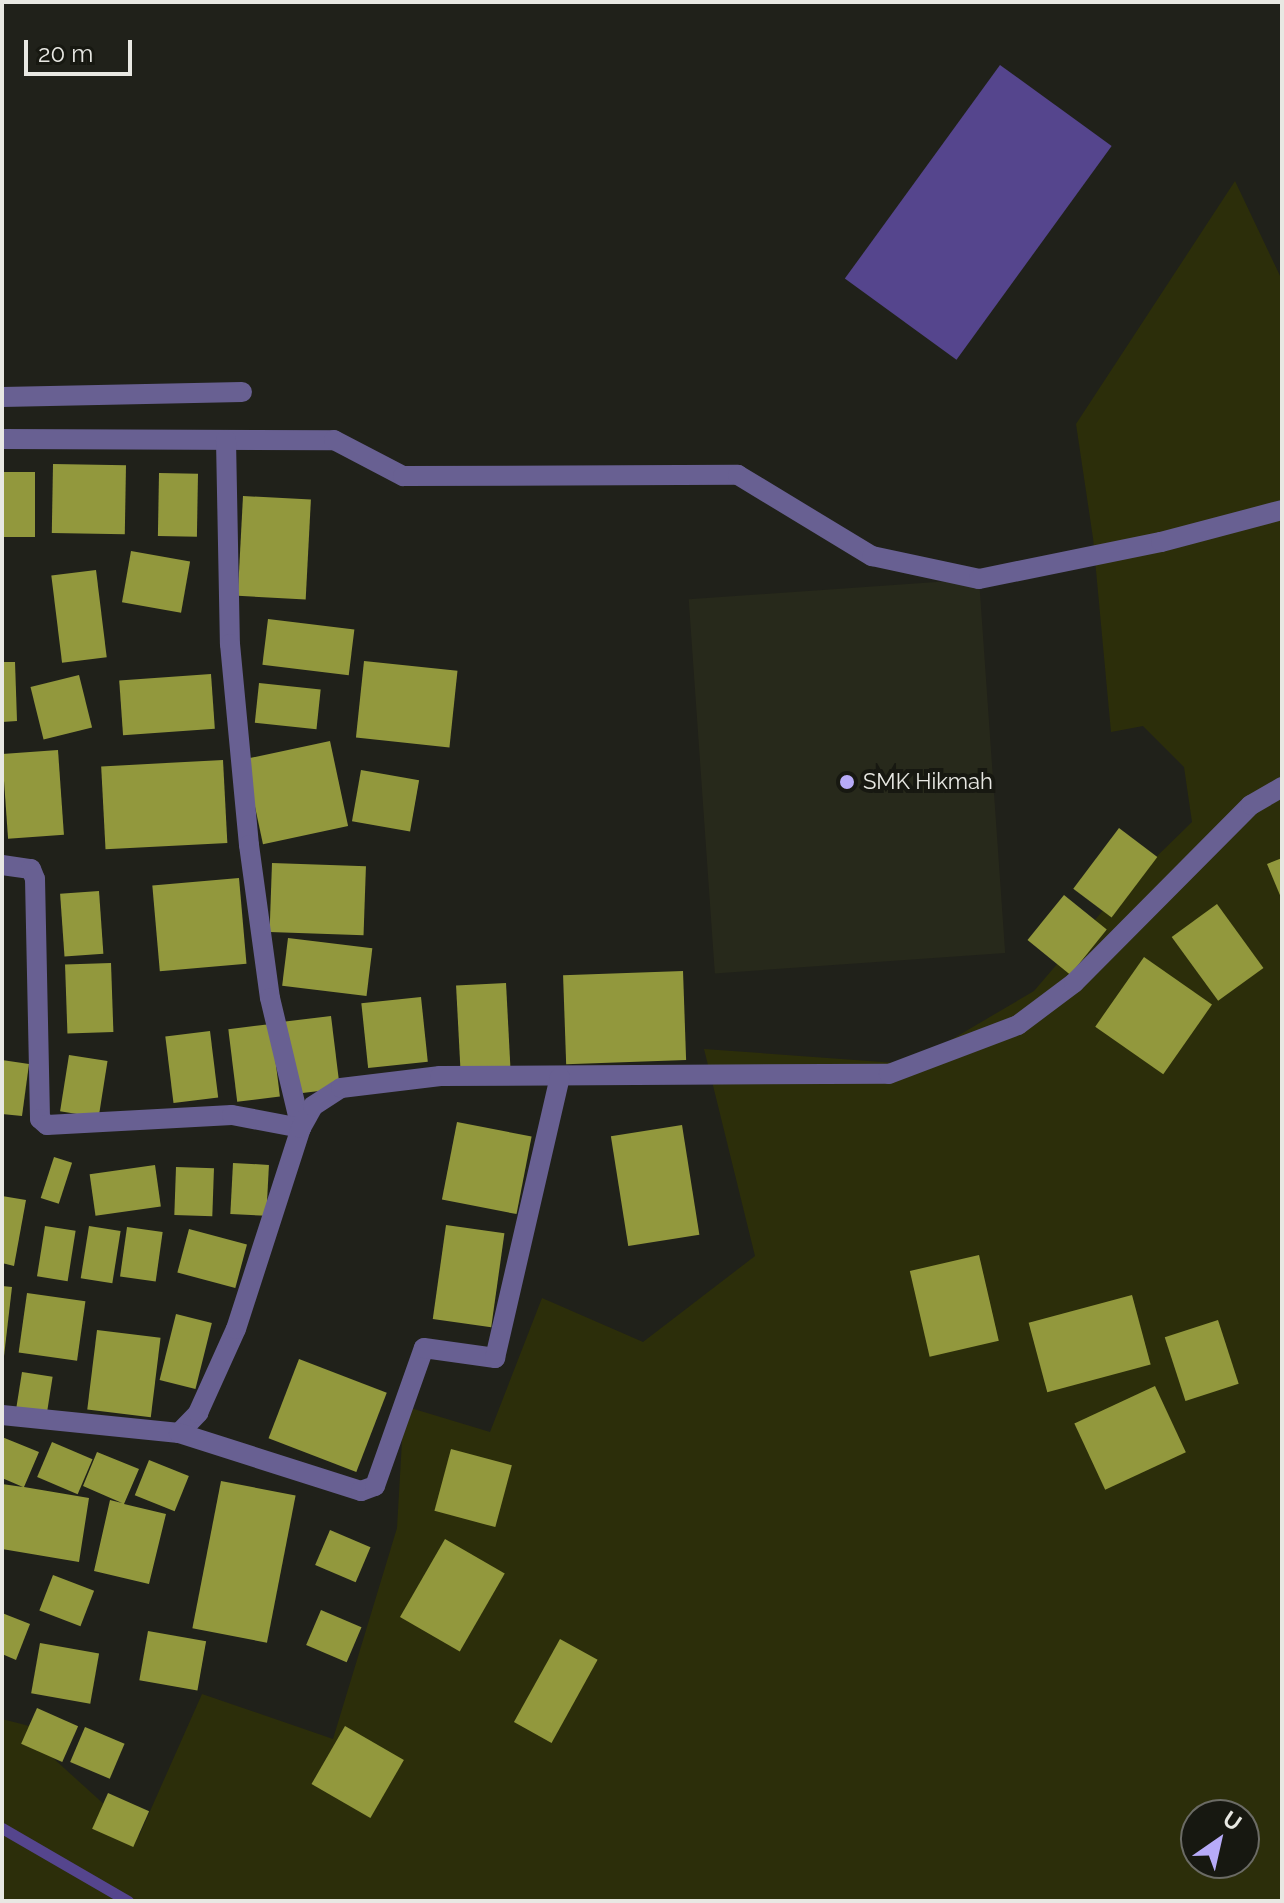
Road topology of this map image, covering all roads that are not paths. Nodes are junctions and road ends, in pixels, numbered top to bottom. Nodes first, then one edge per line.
1 (242, 392) dead end
2 (2, 397) edge
3 (2, 439) edge
4 (226, 440) junction
5 (1282, 510) edge
6 (1282, 787) edge
7 (2, 865) edge
8 (560, 1077) junction
9 (301, 1128) junction
10 (2, 1415) edge
11 (179, 1433) junction

1 - 2 street
3 - 4 street
4 - 5 street
4 - 9 street
6 - 8 street
7 - 9 street
8 - 9 street
8 - 11 street
9 - 11 street
10 - 11 street

